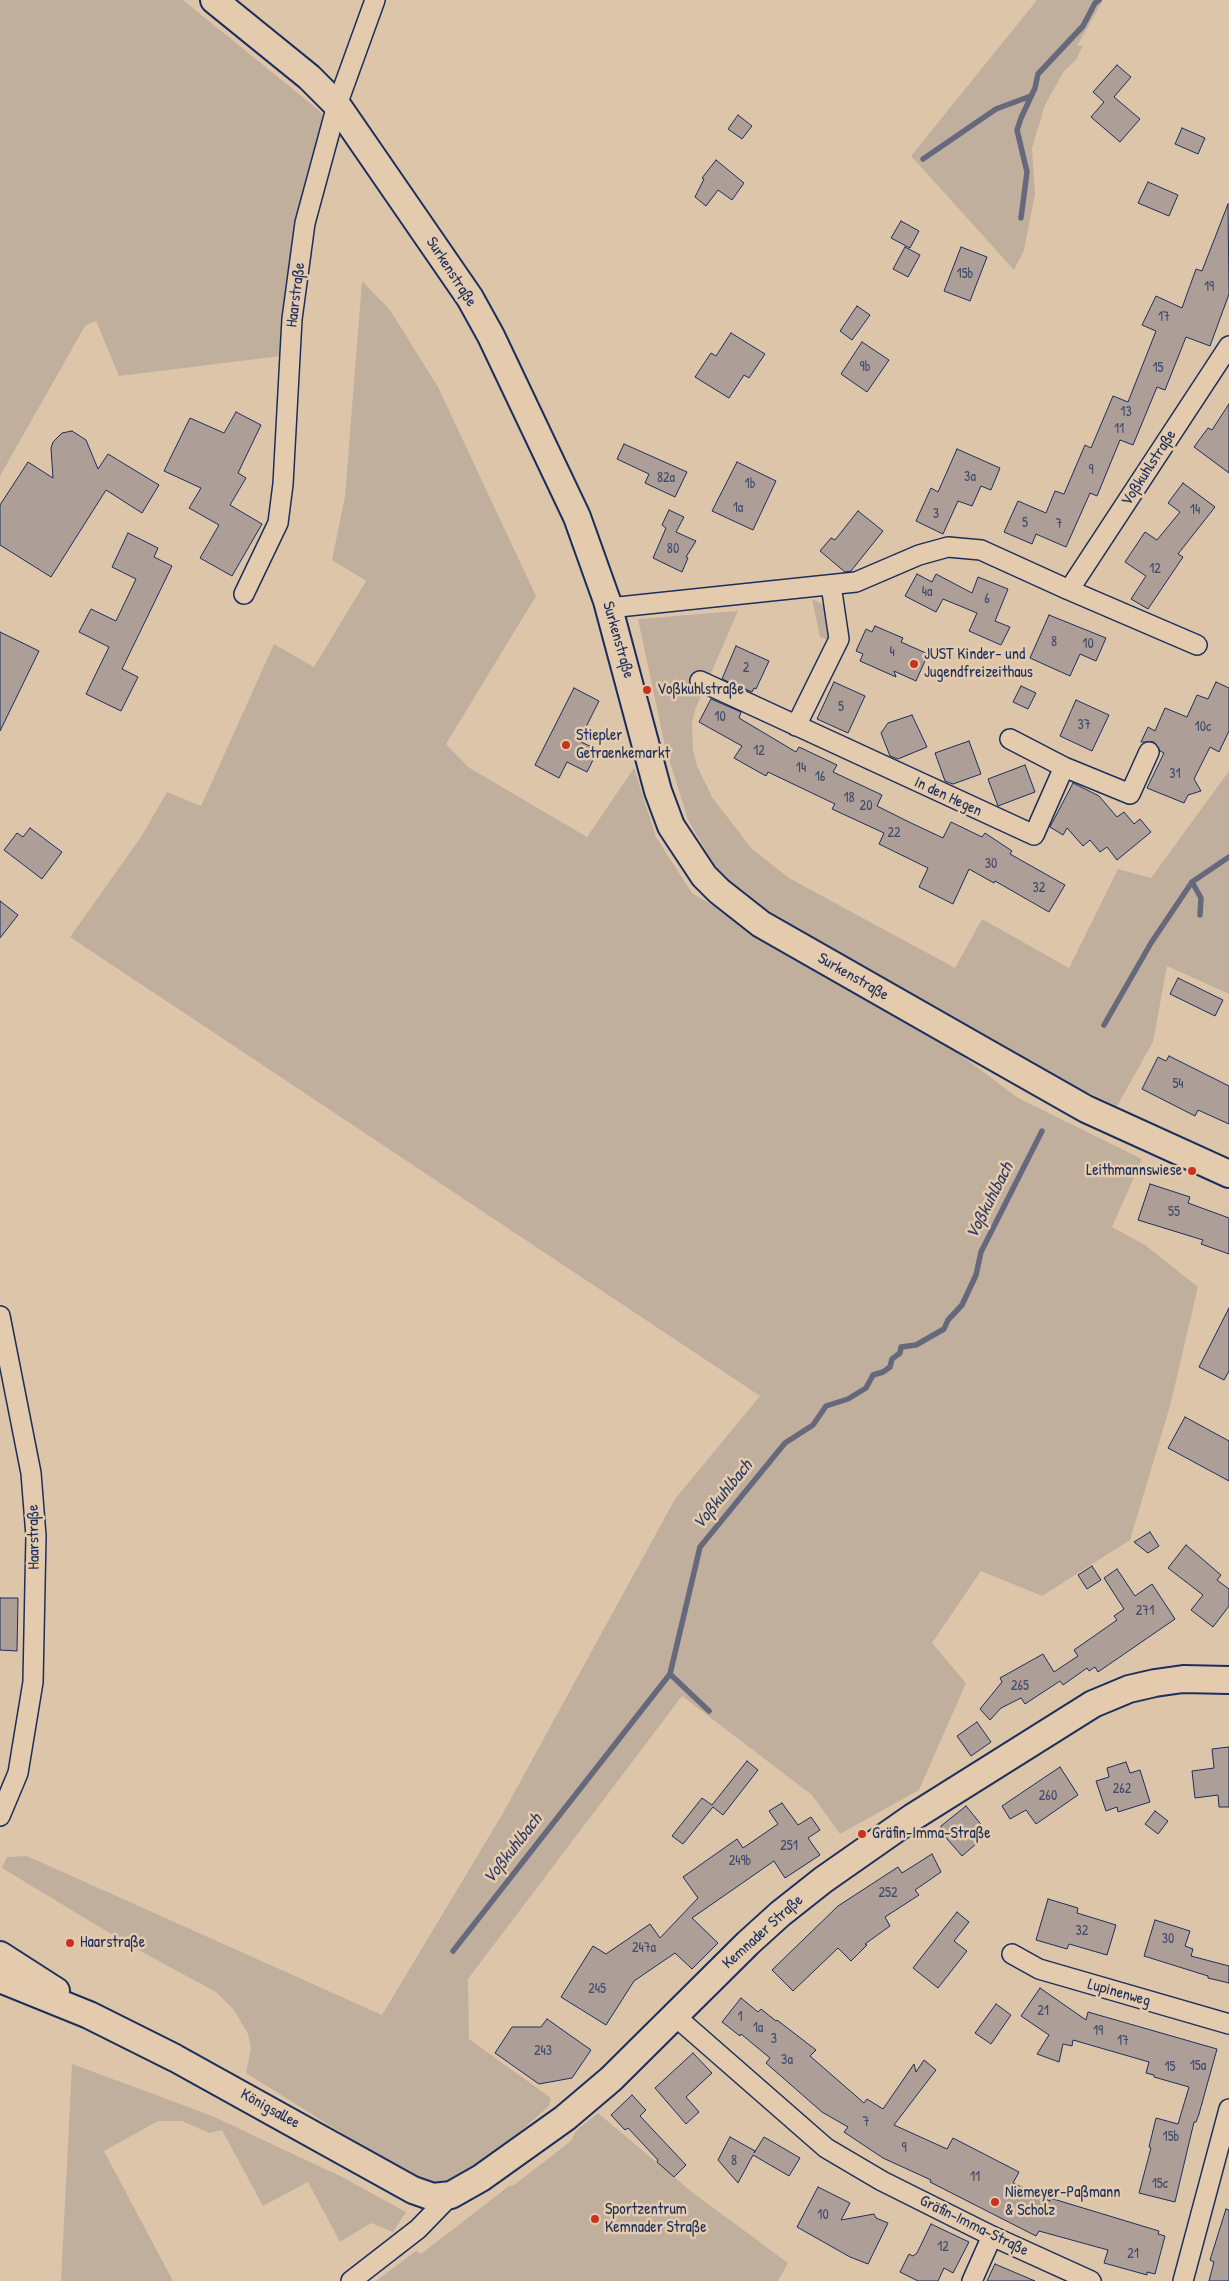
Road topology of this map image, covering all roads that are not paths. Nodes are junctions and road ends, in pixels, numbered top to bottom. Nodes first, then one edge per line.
1 (214, 0) edge
2 (376, 0) edge
3 (337, 105) junction
4 (1229, 346) edge
5 (831, 585) junction
6 (1069, 590) junction
7 (244, 594) dead end
8 (609, 608) junction
9 (1197, 645) dead end
10 (700, 681) dead end
11 (796, 726) junction
12 (1010, 739) dead end
13 (1150, 752) dead end
14 (1064, 767) junction
15 (1229, 1174) edge
16 (0, 1316) edge
17 (1229, 1680) edge
18 (0, 1816) edge
19 (1012, 1954) dead end
20 (0, 1955) edge
21 (0, 1979) edge
22 (89, 2015) junction
23 (675, 2016) junction
24 (1229, 2024) edge
25 (1229, 2109) edge
26 (451, 2195) junction
27 (992, 2236) junction
28 (350, 2281) edge
29 (972, 2281) edge
30 (1090, 2281) edge
31 (1183, 2281) edge

1 - 3 street, Surkenstraße
2 - 3 street, Haarstraße
3 - 7 street, Haarstraße
3 - 8 street, Surkenstraße
4 - 6 street, Voßkuhlstraße
5 - 6 street
5 - 8 street
5 - 11 street
6 - 9 street
8 - 15 street, Surkenstraße
10 - 11 street, In den Hegen
11 - 14 street, In den Hegen
12 - 14 street
13 - 14 street
16 - 18 street, Haarstraße
17 - 23 street, Kemnader Straße
19 - 24 street, Lupinenweg
20 - 22 street, Königsallee
21 - 22 street, Königsallee
22 - 26 street, Königsallee
23 - 26 street, Kemnader Straße
23 - 27 street, Gräfin-Imma-Straße
25 - 31 street
26 - 28 street, Kemnader Straße
27 - 29 street
27 - 30 street, Gräfin-Imma-Straße

